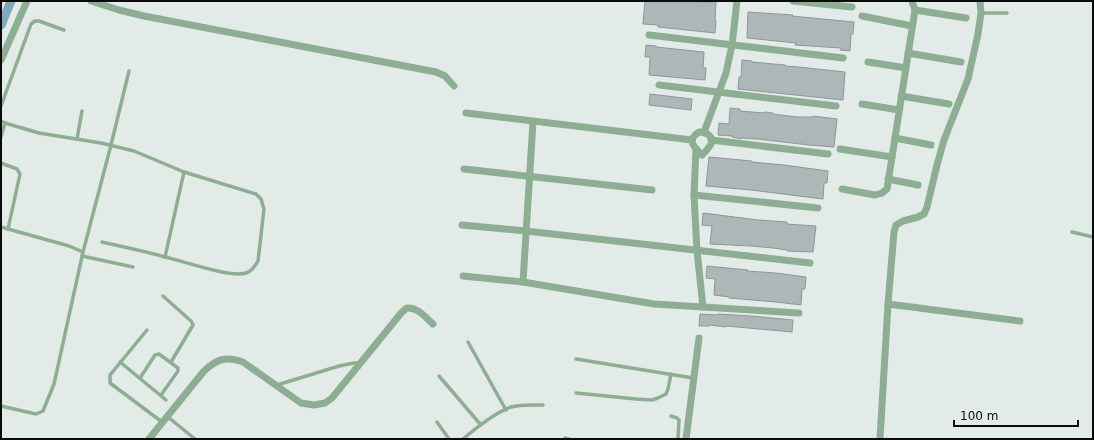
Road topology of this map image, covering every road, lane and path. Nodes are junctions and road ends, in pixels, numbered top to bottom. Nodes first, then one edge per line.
1 (27, 1) edge
2 (92, 1) edge
3 (737, 1) edge
4 (793, 1) edge
5 (912, 1) edge
6 (980, 1) edge
7 (852, 7) dead end
8 (915, 10) junction
9 (981, 13) junction
10 (1007, 13) dead end
11 (862, 16) dead end
12 (966, 18) dead end
13 (912, 26) junction
14 (64, 30) dead end
15 (649, 35) dead end
16 (732, 45) junction
17 (908, 53) junction
18 (843, 58) dead end
19 (1, 60) edge
20 (868, 62) dead end
21 (961, 62) dead end
22 (906, 68) junction
23 (128, 71) dead end
24 (659, 85) dead end
25 (454, 86) dead end
26 (720, 92) junction
27 (901, 96) junction
28 (862, 104) dead end
29 (949, 104) dead end
30 (1, 106) edge
31 (836, 106) dead end
32 (899, 110) junction
33 (82, 111) dead end
34 (466, 113) dead end
35 (1, 121) edge
36 (532, 122) junction
37 (5, 123) junction
38 (704, 132) junction
39 (1, 137) edge
40 (895, 138) junction
41 (77, 139) junction
42 (692, 140) junction
43 (711, 140) junction
44 (931, 144) dead end
45 (111, 145) junction
46 (840, 148) dead end
47 (696, 149) junction
48 (828, 154) dead end
49 (892, 157) junction
50 (1, 163) edge
51 (464, 169) dead end
52 (184, 172) junction
53 (529, 176) junction
54 (888, 179) junction
55 (918, 185) dead end
56 (842, 189) dead end
57 (652, 190) dead end
58 (694, 195) junction
59 (818, 208) dead end
60 (462, 225) dead end
61 (1, 227) edge
62 (8, 229) junction
63 (526, 231) junction
64 (1072, 232) dead end
65 (1093, 237) edge
66 (102, 242) dead end
67 (697, 251) junction
68 (82, 254) junction
69 (165, 257) junction
70 (810, 263) dead end
71 (133, 267) dead end
72 (463, 276) dead end
73 (523, 282) junction
74 (163, 296) dead end
75 (888, 304) junction
76 (703, 307) junction
77 (799, 313) dead end
78 (1020, 320) dead end
79 (433, 324) dead end
80 (147, 330) dead end
81 (699, 338) dead end
82 (468, 342) dead end
83 (576, 359) dead end
84 (120, 362) junction
85 (170, 362) junction
86 (360, 363) junction
87 (671, 374) junction
88 (439, 376) dead end
89 (140, 378) junction
90 (694, 378) junction
91 (276, 385) junction
92 (576, 393) dead end
93 (160, 395) junction
94 (166, 400) dead end
95 (543, 405) dead end
96 (1, 406) edge
97 (506, 410) junction
98 (167, 416) junction
99 (671, 416) dead end
100 (162, 422) junction
101 (436, 422) dead end
102 (480, 425) junction
103 (565, 438) edge
104 (149, 439) edge
105 (195, 439) edge
106 (449, 439) edge
107 (463, 439) edge
108 (569, 439) edge
109 (678, 439) edge
110 (686, 439) edge
111 (880, 439) edge

1 - 19 street
2 - 25 street
3 - 16 street
4 - 7 street
5 - 8 street
6 - 9 street
8 - 12 street
8 - 13 street
9 - 10 lane
9 - 75 street
11 - 13 street
13 - 17 street
14 - 30 lane
15 - 16 street
16 - 18 street
16 - 26 street
17 - 21 street
17 - 22 street
20 - 22 street
22 - 27 street
23 - 45 lane
24 - 26 street
26 - 31 street
26 - 38 street
27 - 29 street
27 - 32 street
28 - 32 street
32 - 40 street
33 - 41 lane
34 - 36 street
35 - 37 lane
36 - 42 street
36 - 53 street
37 - 39 lane
37 - 41 lane
38 - 42 street
38 - 43 street
40 - 44 street
40 - 49 street
41 - 45 lane
42 - 47 street
43 - 47 street
43 - 48 street
45 - 52 lane
45 - 68 lane
46 - 49 street
47 - 58 street
49 - 54 street
50 - 62 lane
51 - 53 street
52 - 69 lane
52 - 69 lane
53 - 57 street
53 - 63 street
54 - 55 street
54 - 56 street
58 - 59 street
58 - 67 street
60 - 63 street
61 - 62 lane
62 - 68 lane
63 - 67 street
63 - 73 street
64 - 65 lane
66 - 69 lane
67 - 70 street
67 - 76 street
68 - 71 lane
68 - 96 lane
72 - 73 street
73 - 76 street
74 - 85 lane
75 - 78 street
75 - 111 street
76 - 77 street
79 - 86 street
80 - 84 lane
81 - 90 street
82 - 97 lane
83 - 87 lane
84 - 89 lane
84 - 100 lane
85 - 89 lane
85 - 93 lane
86 - 91 lane
86 - 91 street
87 - 90 lane
87 - 92 lane
88 - 102 lane
89 - 93 lane
90 - 110 street
91 - 98 street
93 - 94 lane
95 - 97 lane
97 - 102 lane
98 - 100 street
98 - 105 lane
99 - 109 lane
100 - 104 street
101 - 106 lane
102 - 107 lane
103 - 108 lane

